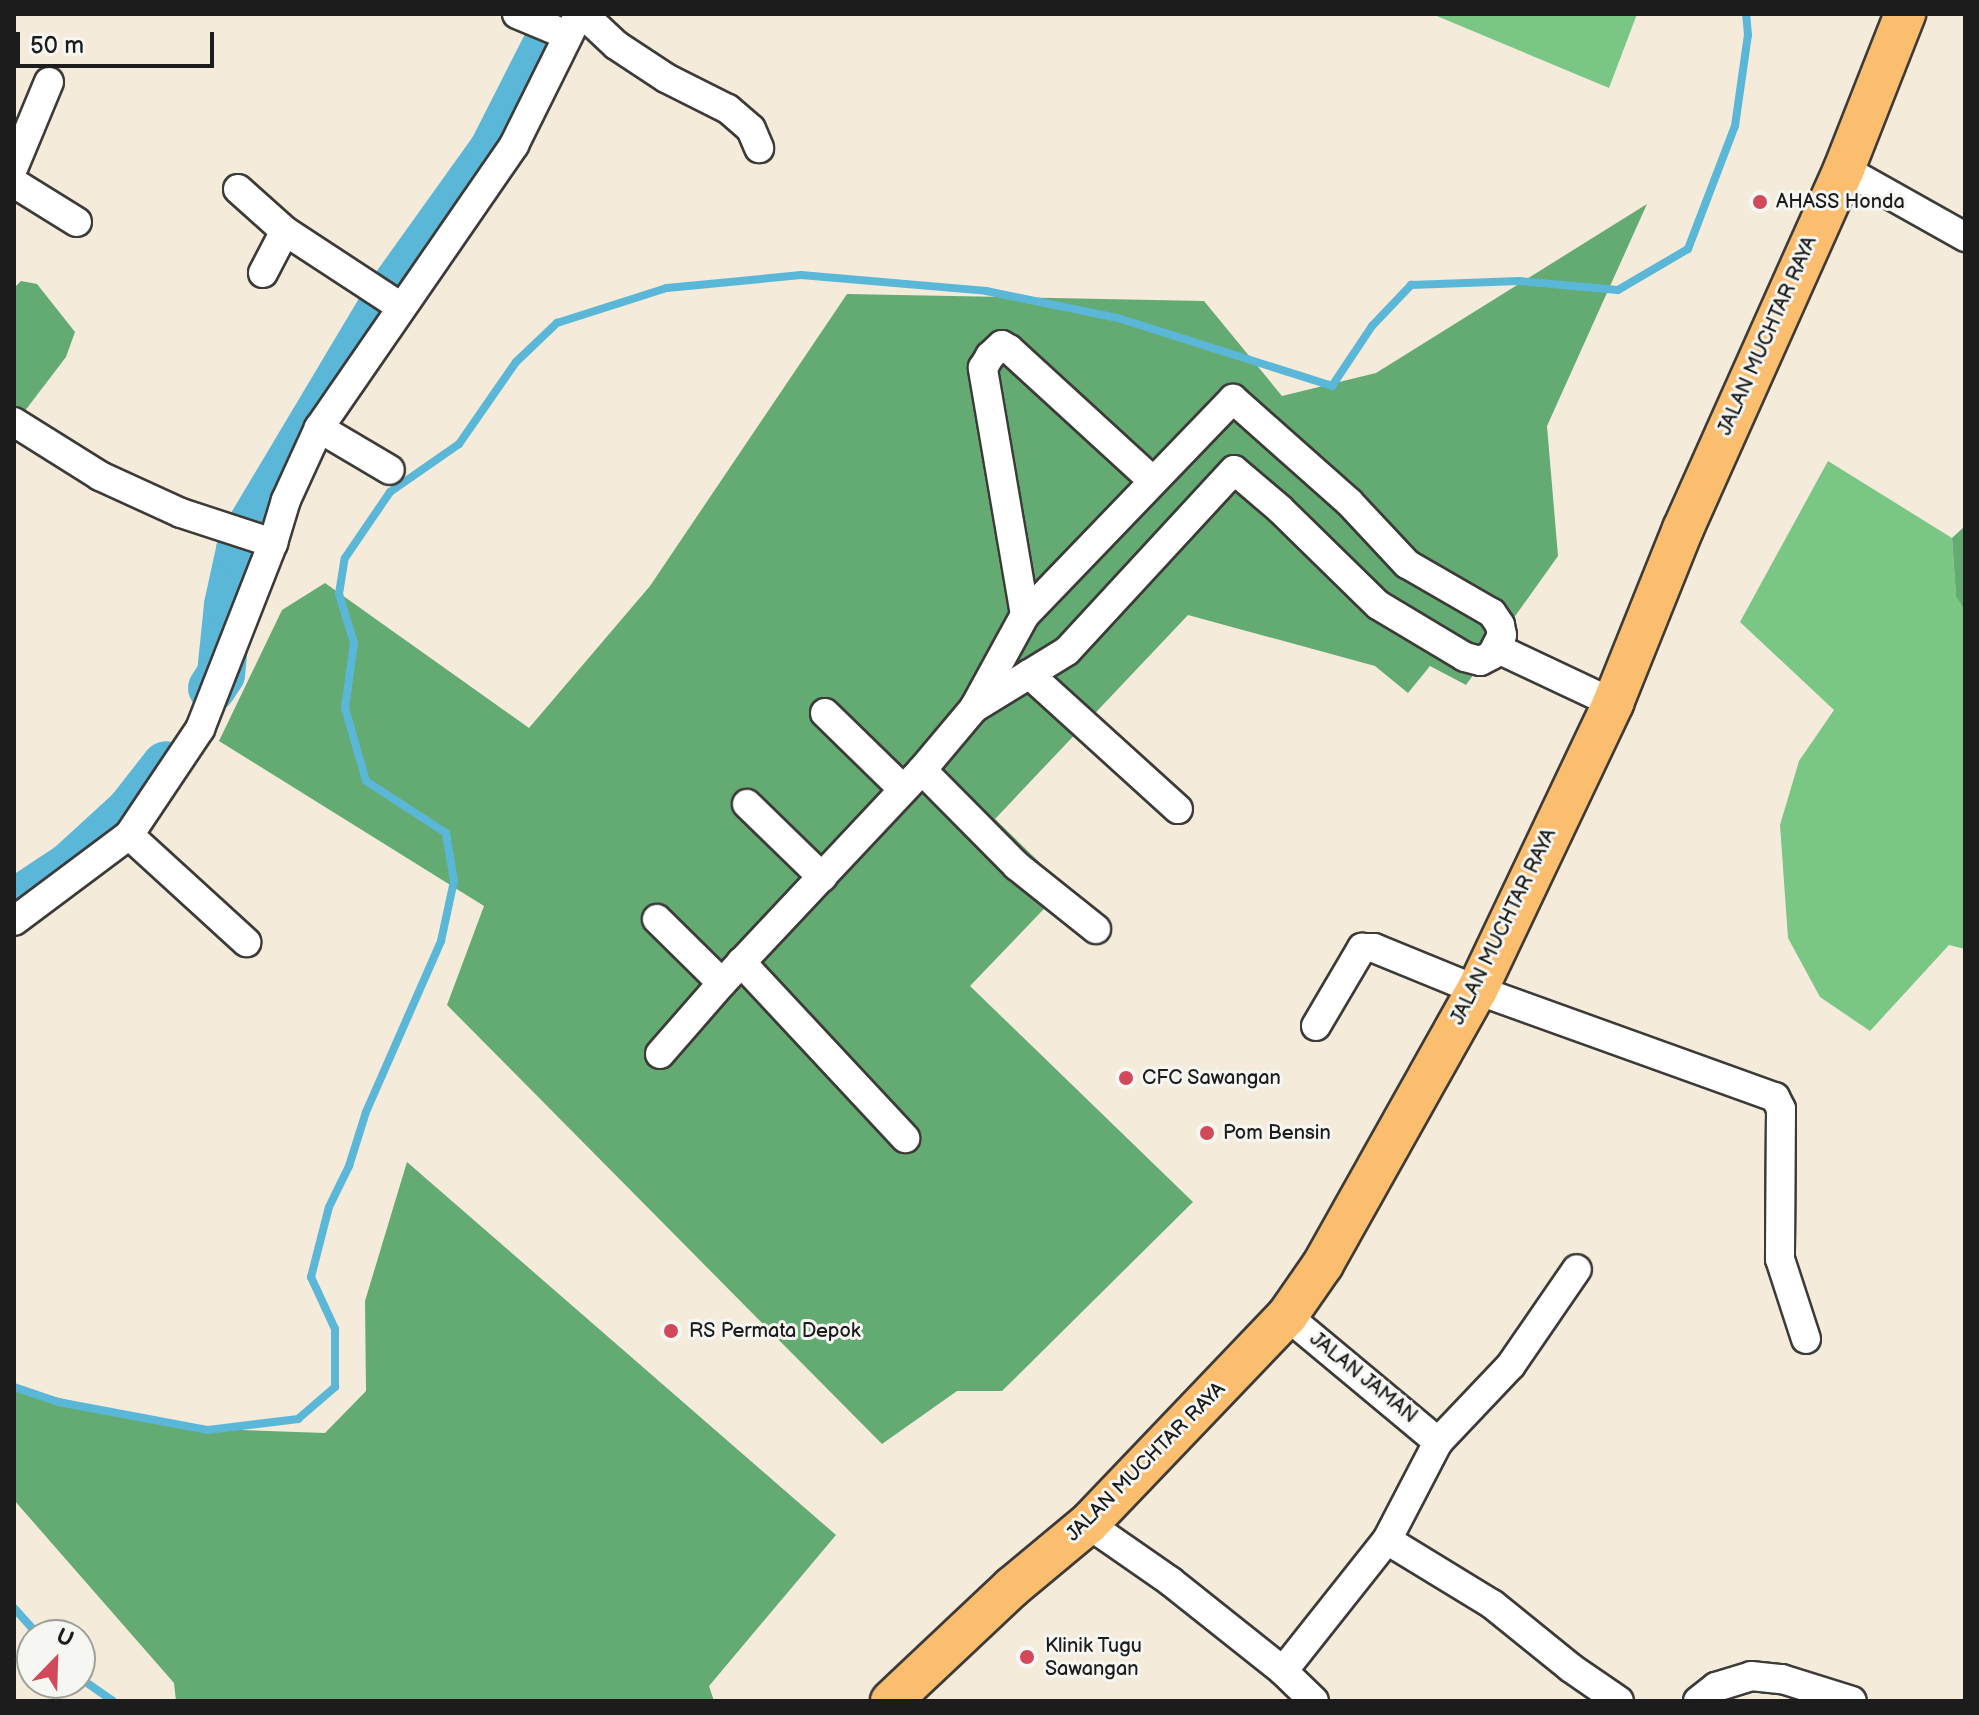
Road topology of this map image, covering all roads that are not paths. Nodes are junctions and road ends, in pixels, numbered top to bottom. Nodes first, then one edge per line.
1 (1905, 14) edge
2 (524, 18) edge
3 (572, 24) edge
4 (49, 82) dead end
5 (759, 148) dead end
6 (14, 166) edge
7 (1844, 169) junction
8 (14, 183) edge
9 (238, 189) dead end
10 (77, 222) dead end
11 (285, 231) junction
12 (1965, 237) edge
13 (263, 273) dead end
14 (392, 300) junction
15 (14, 422) edge
16 (319, 428) junction
17 (390, 470) dead end
18 (1153, 481) junction
19 (255, 537) junction
20 (1025, 615) junction
21 (1496, 648) junction
22 (1029, 674) junction
23 (1613, 703) junction
24 (974, 708) junction
25 (825, 713) dead end
26 (912, 780) junction
27 (747, 804) dead end
28 (1178, 809) dead end
29 (129, 835) junction
30 (822, 877) junction
31 (657, 919) dead end
32 (14, 921) edge
33 (1096, 929) dead end
34 (246, 942) dead end
35 (732, 972) junction
36 (1477, 990) junction
37 (1316, 1026) dead end
38 (660, 1054) dead end
39 (905, 1138) dead end
40 (1577, 1269) dead end
41 (1287, 1316) junction
42 (1806, 1339) dead end
43 (1438, 1442) junction
44 (1088, 1524) junction
45 (1387, 1540) junction
46 (1283, 1671) junction
47 (891, 1701) edge
48 (1314, 1701) edge
49 (1619, 1701) edge
50 (1698, 1701) edge
51 (1852, 1701) edge

1 - 7 highway, JALAN MUCHTAR RAYA
2 - 3 street
3 - 5 street
3 - 14 street
4 - 6 street
7 - 12 street
7 - 23 highway, JALAN MUCHTAR RAYA
8 - 10 street
9 - 11 street
11 - 13 street
11 - 14 street
14 - 16 street
15 - 19 street
16 - 17 street
16 - 19 street
18 - 20 street
18 - 20 street
18 - 21 street
19 - 29 street
20 - 24 street
21 - 22 street
21 - 23 street
22 - 24 street
22 - 28 street
23 - 36 highway, JALAN MUCHTAR RAYA
24 - 26 street
25 - 26 street
26 - 30 street
26 - 33 street
27 - 30 street
29 - 32 street
29 - 34 street
30 - 35 street
31 - 35 street
35 - 38 street
35 - 39 street
36 - 37 street
36 - 41 highway, JALAN MUCHTAR RAYA
36 - 42 street
40 - 43 street
41 - 43 street, JALAN JAMAN
41 - 44 highway, JALAN MUCHTAR RAYA
43 - 45 street
44 - 46 street
44 - 47 highway, JALAN MUCHTAR RAYA
45 - 46 street
45 - 49 street
46 - 48 street
50 - 51 street

